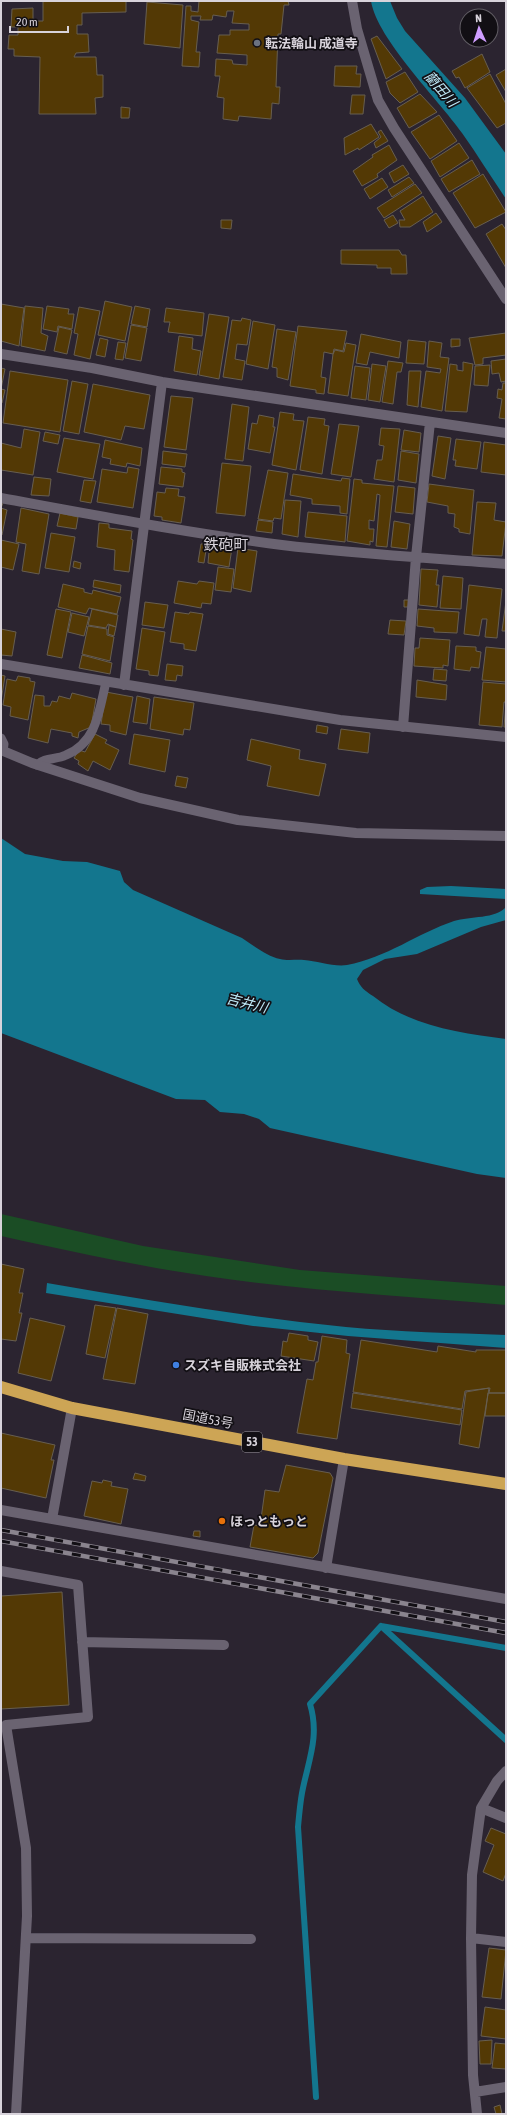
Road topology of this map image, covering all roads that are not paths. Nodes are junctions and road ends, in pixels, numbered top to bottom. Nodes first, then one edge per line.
1 (352, 1) edge
2 (506, 299) edge
3 (1, 354) edge
4 (162, 382) junction
5 (430, 422) junction
6 (506, 433) edge
7 (1, 498) edge
8 (145, 524) junction
9 (416, 557) junction
10 (506, 564) edge
11 (1, 664) edge
12 (106, 682) junction
13 (124, 685) junction
14 (403, 727) junction
15 (506, 737) edge
16 (1, 738) edge
17 (2, 750) edge
18 (37, 765) junction
19 (506, 836) edge
20 (1, 1387) edge
21 (72, 1408) junction
22 (344, 1459) junction
23 (506, 1484) edge
24 (1, 1510) edge
25 (52, 1519) junction
26 (326, 1568) junction
27 (1, 1571) edge
28 (506, 1600) edge
29 (82, 1642) junction
30 (224, 1645) dead end
31 (506, 1771) edge
32 (481, 1808) junction
33 (506, 1818) edge
34 (26, 1938) junction
35 (471, 1938) junction
36 (251, 1939) dead end
37 (506, 1942) edge
38 (506, 2087) edge
39 (475, 2092) junction
40 (16, 2114) edge
41 (477, 2114) edge

1 - 2 street
3 - 4 street
4 - 5 street
4 - 8 street
5 - 6 street
5 - 9 street
7 - 8 street
8 - 9 street
8 - 13 street
9 - 10 street
9 - 14 street
11 - 12 street
12 - 13 street
12 - 18 lane
13 - 14 street
14 - 15 street
16 - 17 lane
17 - 18 street
18 - 19 street
20 - 21 highway, 国道53号 / 53
21 - 22 highway, 国道53号 / 53
21 - 25 street
22 - 23 highway, 国道53号 / 53
22 - 26 street
24 - 25 street
25 - 26 street
26 - 28 street
27 - 29 street
29 - 30 street
29 - 34 street
31 - 32 street
32 - 33 street
32 - 35 street
34 - 36 street
34 - 40 street
35 - 37 street
35 - 39 street
38 - 39 street
39 - 41 street

